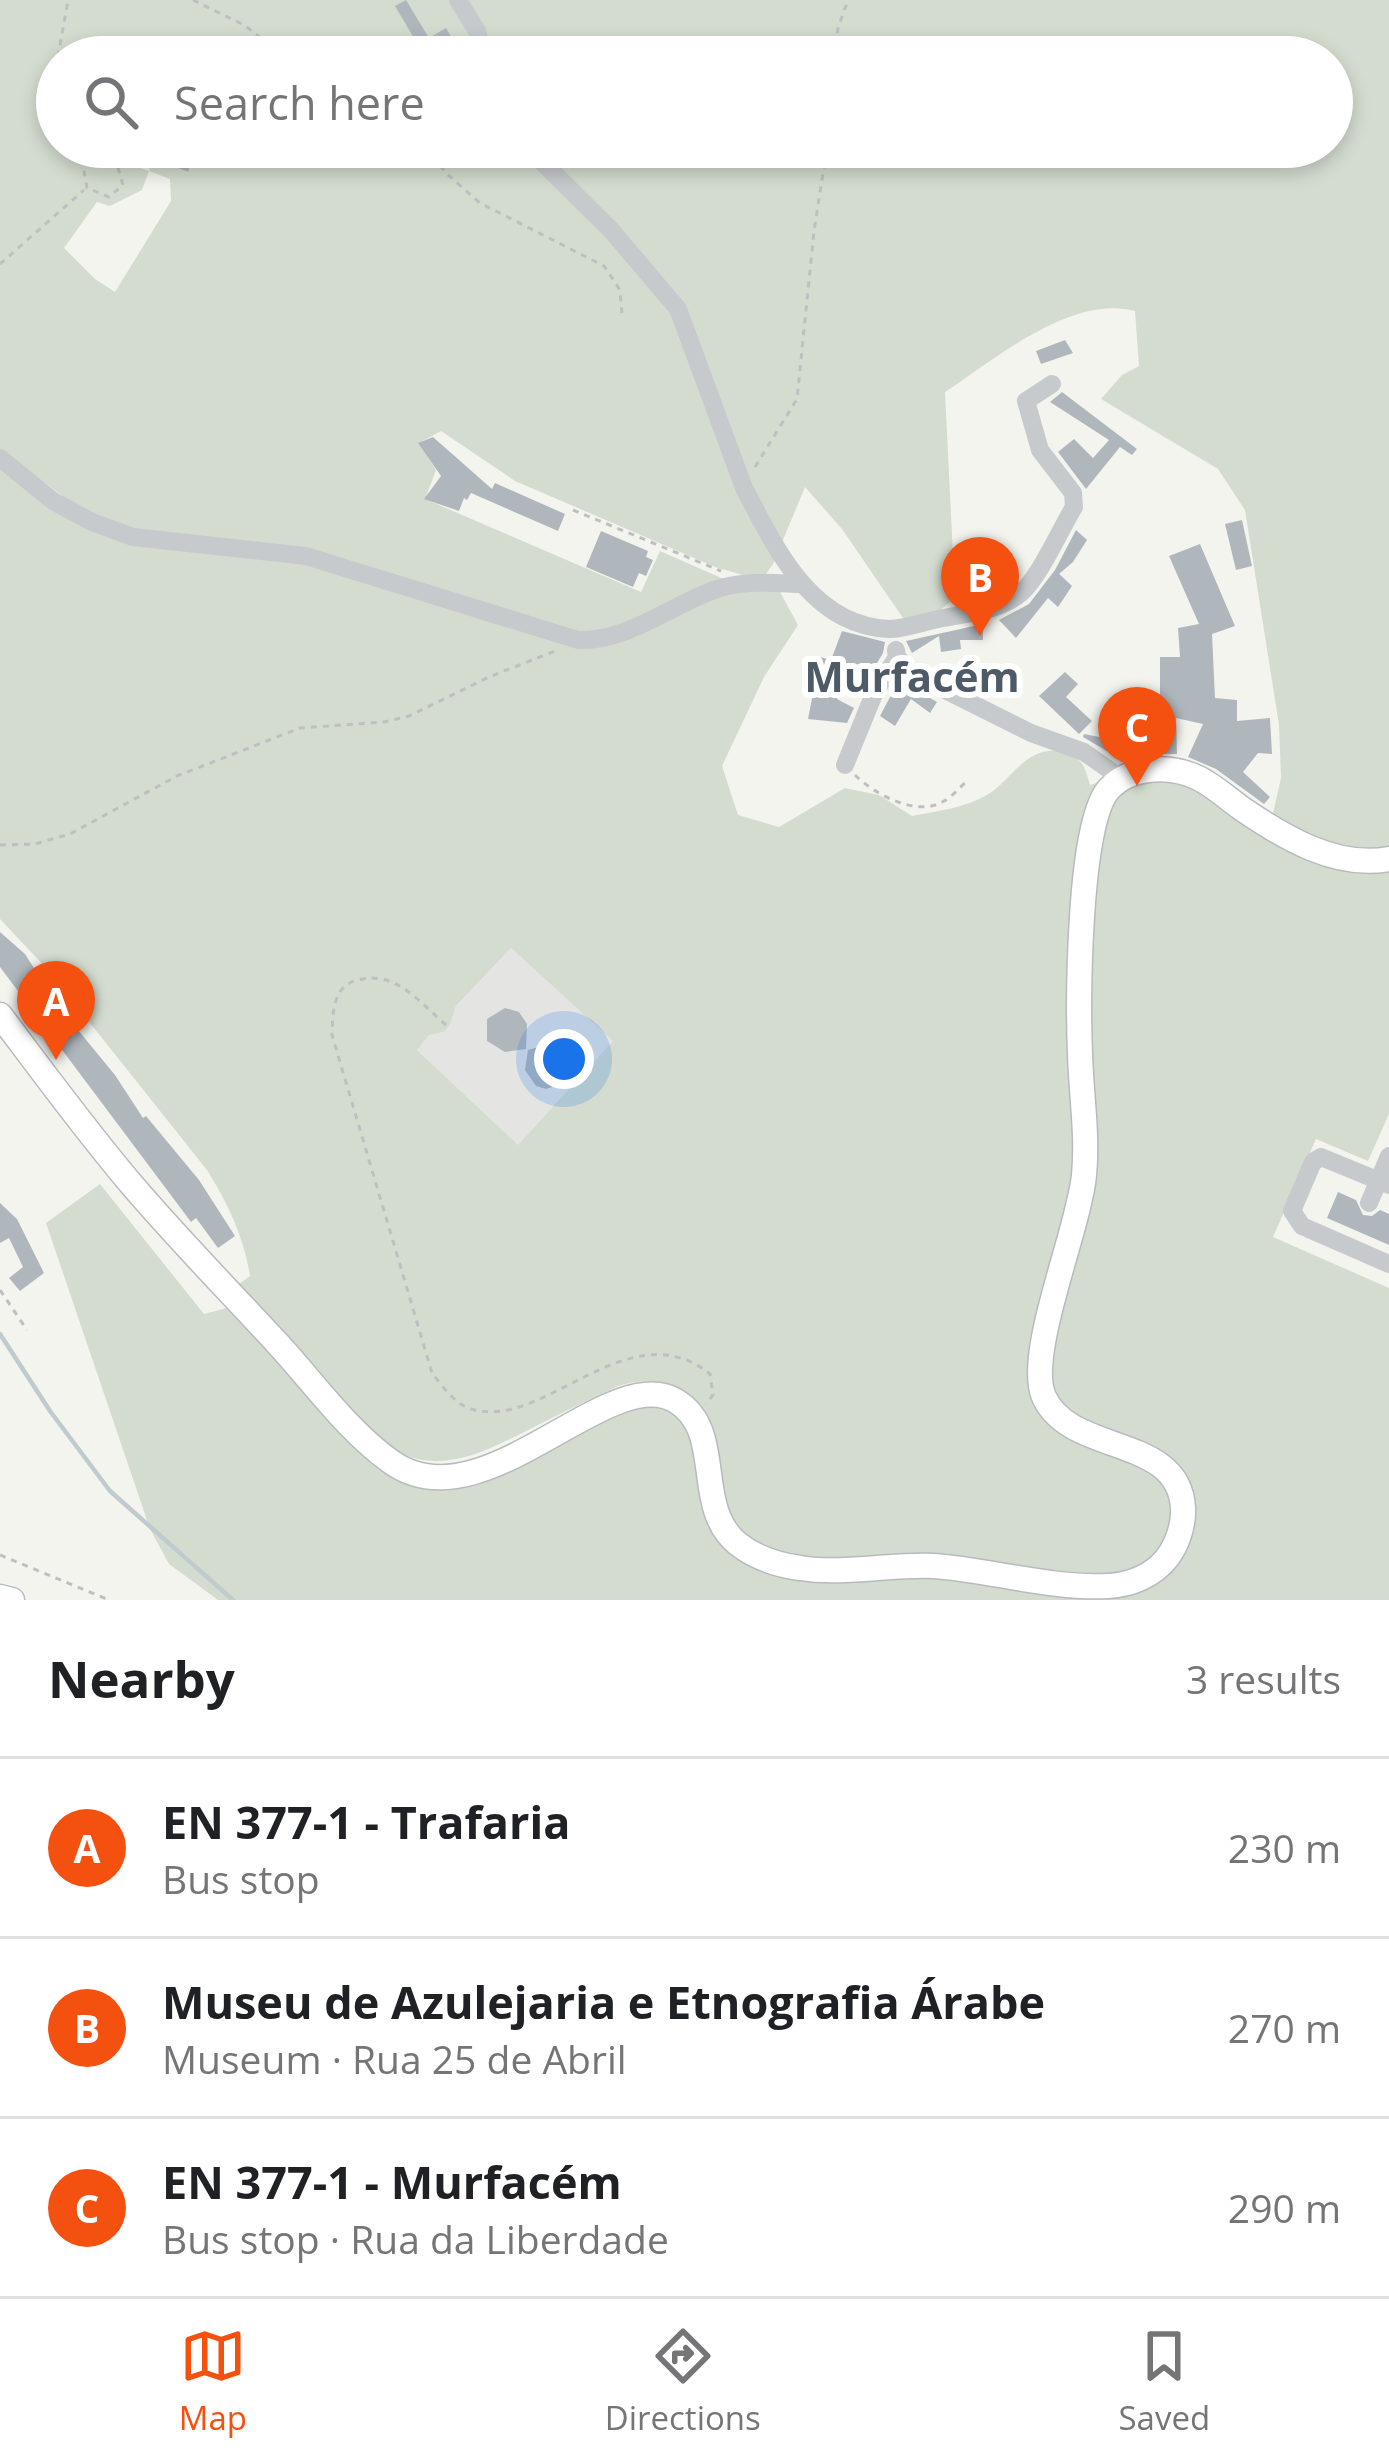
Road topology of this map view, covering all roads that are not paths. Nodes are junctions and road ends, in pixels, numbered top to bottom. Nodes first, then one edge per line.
1 (458, 0) edge
2 (479, 36) edge
3 (548, 168) edge
4 (1052, 384) dead end
5 (0, 458) edge
6 (800, 584) junction
7 (889, 629) junction
8 (898, 657) junction
9 (845, 765) road end
10 (1120, 778) junction
11 (1389, 859) edge
12 (0, 1015) edge
13 (1389, 1156) edge
14 (1384, 1182) edge
15 (1369, 1204) dead end
16 (1389, 1264) edge
17 (0, 1597) edge
18 (11, 1600) edge

1 - 2 street
3 - 6 street
4 - 7 street
5 - 6 street
6 - 7 street
7 - 8 street
8 - 9 street
8 - 10 street
10 - 11 main road
10 - 12 main road
13 - 14 street
14 - 15 street
14 - 16 street
17 - 18 main road

